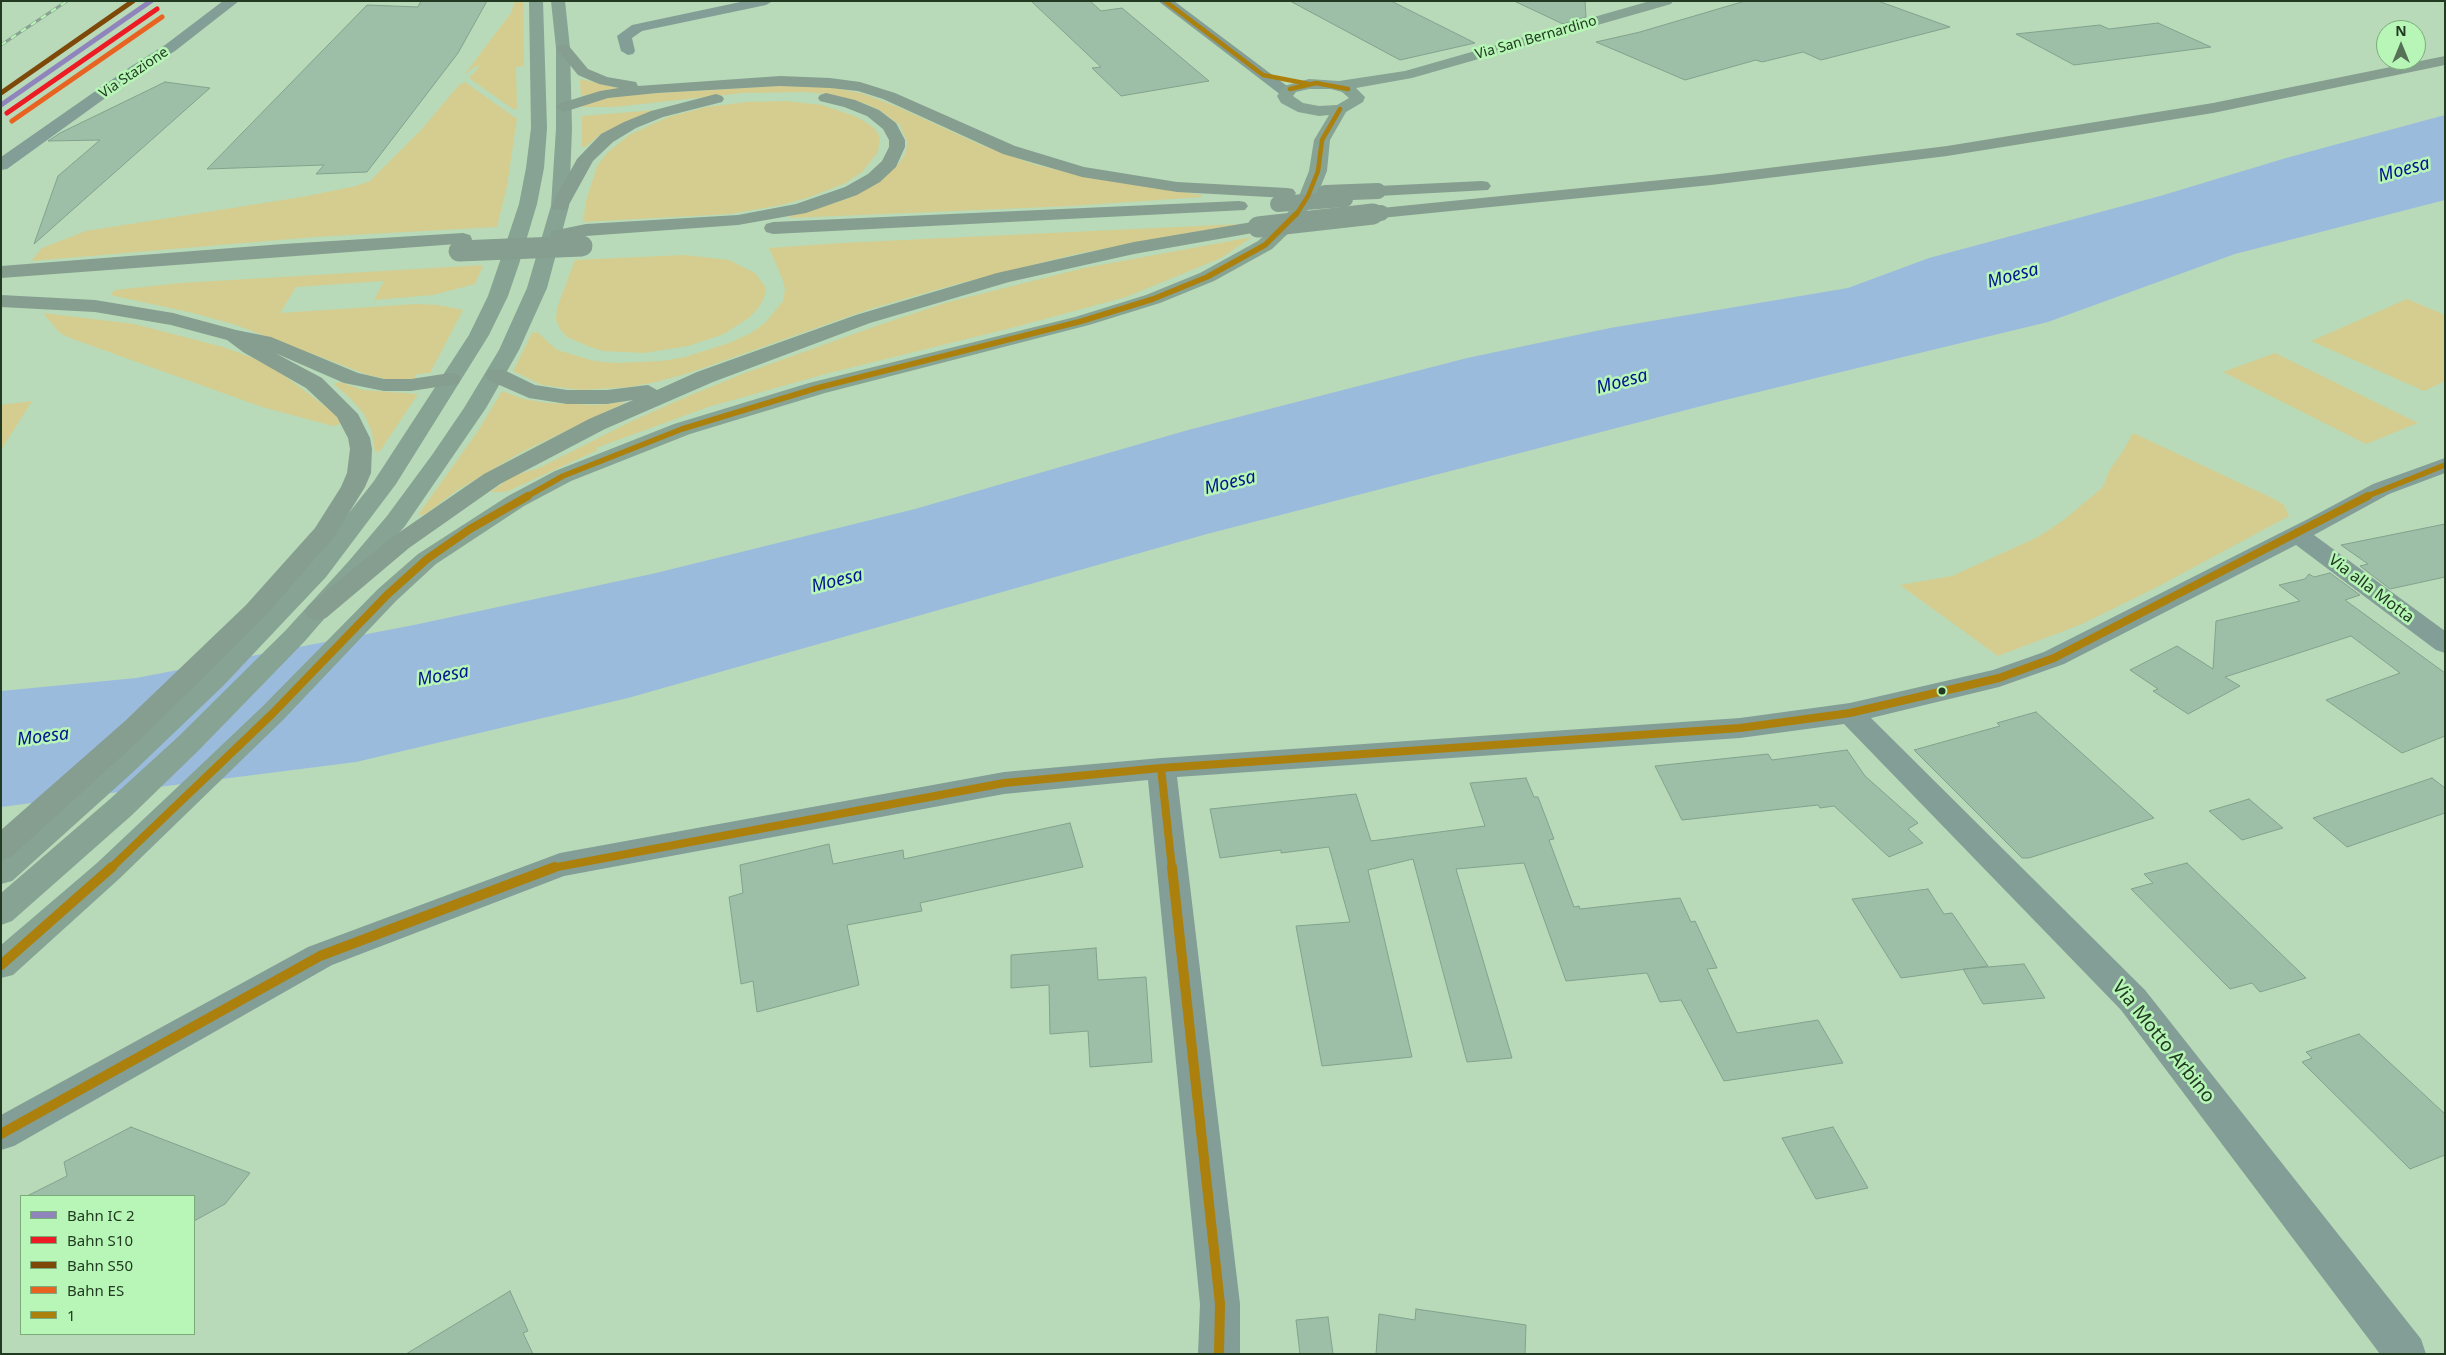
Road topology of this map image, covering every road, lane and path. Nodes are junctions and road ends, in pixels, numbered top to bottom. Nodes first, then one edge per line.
1 (232, 1) edge
2 (536, 1) edge
3 (558, 1) edge
4 (766, 1) edge
5 (1165, 1) edge
6 (1666, 1) edge
7 (2445, 46) edge
8 (563, 48) junction
9 (2426, 50) edge
10 (628, 51) dead end
11 (2445, 60) edge
12 (2376, 61) edge
13 (1263, 75) junction
14 (1407, 75) junction
15 (1309, 84) junction
16 (1339, 86) junction
17 (657, 88) junction
18 (1287, 92) junction
19 (1357, 97) junction
20 (716, 99) junction
21 (539, 101) junction
22 (564, 107) junction
23 (626, 109) dead end
24 (1308, 109) junction
25 (1340, 109) junction
26 (601, 111) dead end
27 (539, 128) junction
28 (1322, 140) junction
29 (34, 142) junction
30 (1, 165) edge
31 (3, 182) dead end
32 (1380, 202) junction
33 (560, 206) junction
34 (1273, 209) junction
35 (584, 237) junction
36 (759, 237) dead end
37 (729, 238) dead end
38 (461, 245) junction
39 (1, 272) edge
40 (73, 272) junction
41 (1, 284) edge
42 (1, 301) edge
43 (479, 335) junction
44 (234, 336) junction
45 (491, 370) junction
46 (705, 377) junction
47 (450, 379) junction
48 (2445, 464) edge
49 (2296, 534) junction
50 (317, 612) junction
51 (2445, 644) edge
52 (1850, 713) junction
53 (1160, 768) junction
54 (1, 848) edge
55 (1, 872) edge
56 (1, 912) edge
57 (5, 963) edge
58 (1, 1134) edge
59 (1219, 1354) edge
60 (2406, 1354) edge

1 - 29 street, Via Stazione
2 - 21 main road
3 - 8 main road
4 - 10 street
5 - 13 street
6 - 14 main road, Via San Bernardino
7 - 9 highway
8 - 17 highway
8 - 22 main road
11 - 32 highway
12 - 32 highway
13 - 15 street
13 - 18 street
14 - 16 main road, Via San Bernardino
14 - 19 main road, Via San Bernardino
15 - 16 main road
15 - 18 main road
16 - 19 main road
17 - 22 highway
17 - 34 highway
18 - 24 main road
19 - 25 main road, Via San Bernardino
20 - 23 highway
20 - 33 highway
20 - 35 highway
21 - 22 main road
21 - 27 main road
22 - 26 highway
22 - 27 main road
22 - 33 main road
24 - 25 main road
24 - 28 main road
25 - 28 main road
27 - 43 main road
28 - 57 main road
29 - 30 street, Via Stazione
29 - 31 street, Via Stazione
32 - 34 highway, bridge
32 - 34 highway, bridge
33 - 45 main road
34 - 35 highway
34 - 36 highway
34 - 46 highway
35 - 37 highway
35 - 38 highway, bridge
35 - 38 highway
38 - 40 highway
39 - 40 highway
40 - 41 highway
42 - 44 highway
43 - 45 main road
43 - 47 main road
44 - 47 highway
44 - 54 highway
45 - 46 highway
45 - 47 main road
45 - 50 main road
46 - 50 highway
47 - 55 main road
48 - 49 street
49 - 51 street, Via alla Motta
49 - 52 street
50 - 56 main road
52 - 53 street
52 - 60 street, Via Motto Arbino
53 - 58 street
53 - 59 street

